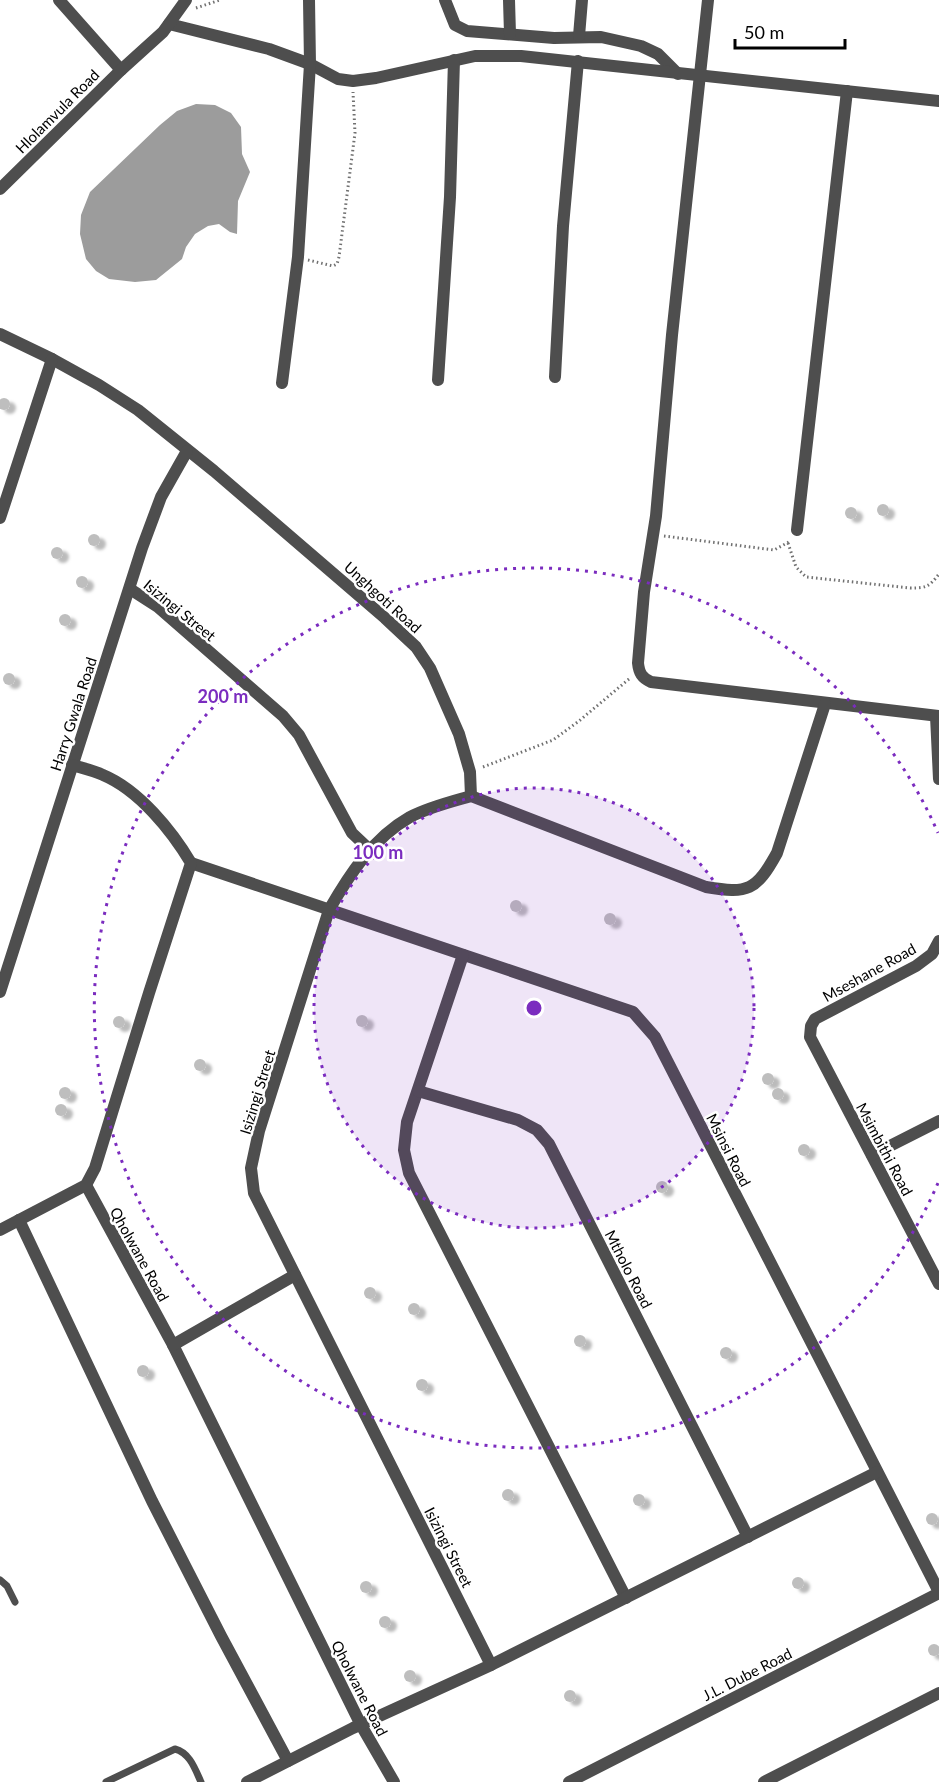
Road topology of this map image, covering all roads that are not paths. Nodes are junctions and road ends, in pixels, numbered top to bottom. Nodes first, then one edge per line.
1 (59, 0) edge
2 (309, 0) edge
3 (445, 0) edge
4 (508, 0) edge
5 (582, 0) edge
6 (708, 0) edge
7 (183, 5) edge
8 (170, 24) junction
9 (510, 34) junction
10 (579, 36) junction
11 (454, 60) junction
12 (578, 61) junction
13 (310, 64) junction
14 (120, 70) junction
15 (678, 74) junction
16 (699, 76) junction
17 (847, 91) junction
18 (939, 101) edge
19 (0, 189) edge
20 (0, 334) edge
21 (52, 359) junction
22 (555, 377) dead end
23 (438, 380) dead end
24 (282, 383) dead end
25 (187, 451) junction
26 (0, 518) edge
27 (797, 530) road end
28 (130, 589) junction
29 (825, 704) junction
30 (937, 716) edge
31 (72, 765) junction
32 (939, 779) edge
33 (471, 796) junction
34 (370, 850) junction
35 (191, 864) junction
36 (328, 910) junction
37 (939, 941) edge
38 (463, 955) junction
39 (0, 992) edge
40 (811, 1026) joint
41 (418, 1091) junction
42 (939, 1121) edge
43 (872, 1155) junction
44 (86, 1185) junction
45 (19, 1220) junction
46 (0, 1230) edge
47 (295, 1275) junction
48 (938, 1281) edge
49 (173, 1346) junction
50 (877, 1472) junction
51 (748, 1537) junction
52 (0, 1580) edge
53 (939, 1593) edge
54 (626, 1598) junction
55 (15, 1602) dead end
56 (491, 1665) junction
57 (939, 1693) edge
58 (360, 1725) junction
59 (288, 1761) junction
60 (106, 1782) edge
61 (201, 1782) edge
62 (247, 1782) edge
63 (394, 1782) edge
64 (569, 1782) edge
65 (764, 1782) edge

1 - 14 street, Hlolamvula Road
2 - 13 street
3 - 9 street
4 - 9 street
5 - 10 street
6 - 16 street
7 - 8 street
8 - 13 street
8 - 14 street
9 - 10 street
10 - 15 street
11 - 12 street
11 - 13 street
11 - 23 street
12 - 15 street
12 - 22 street
13 - 24 street
14 - 19 street, Hlolamvula Road
15 - 16 street
16 - 17 street
16 - 29 street
17 - 18 street
17 - 27 street
20 - 21 street, Unghgoti Road
21 - 25 street, Unghgoti Road
21 - 26 street
25 - 28 street, Harry Gwala Road
25 - 33 street, Unghgoti Road
28 - 31 street, Harry Gwala Road
28 - 34 street, Isizingi Street
29 - 30 street
29 - 33 street
30 - 32 street
31 - 35 street
31 - 39 street, Harry Gwala Road
33 - 34 street
34 - 36 street, Isizingi Street
35 - 36 street, Msinsi Road
35 - 44 street
36 - 38 street, Msinsi Road
36 - 47 street, Isizingi Street
37 - 40 street, Mseshane Road
38 - 41 street
38 - 50 street, Msinsi Road
40 - 43 street, Msimbithi Road
41 - 51 street, Mtholo Road
41 - 54 street
42 - 43 street
43 - 48 street, Msimbithi Road
44 - 45 street
44 - 49 street, Qholwane Road
45 - 46 street
45 - 59 street
47 - 49 street
47 - 56 street, Isizingi Street
49 - 58 street, Qholwane Road
50 - 51 street
50 - 53 street, Msinsi Road
51 - 54 street
52 - 55 lane
53 - 64 street, J.L. Dube Road
54 - 56 street
56 - 58 street
57 - 65 street
58 - 59 street
58 - 63 street, Qholwane Road
59 - 62 street
60 - 61 lane

